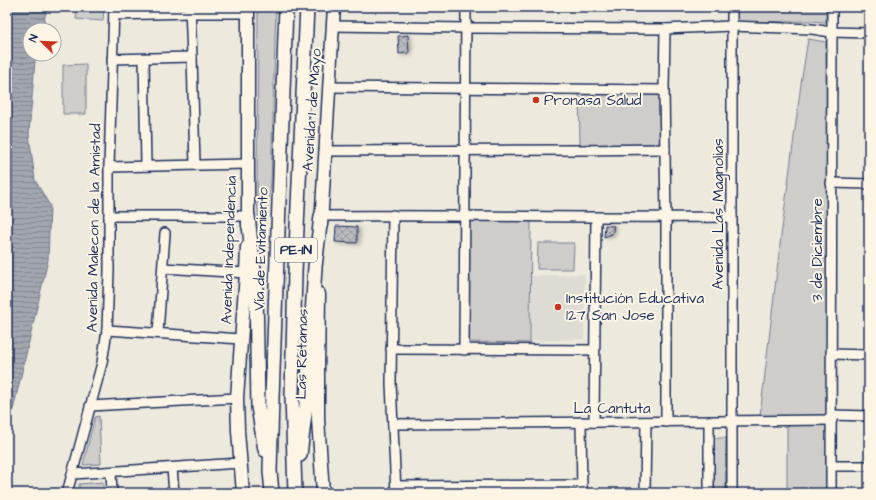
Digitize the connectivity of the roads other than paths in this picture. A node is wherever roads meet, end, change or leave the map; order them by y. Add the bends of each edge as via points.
1 (286, 7) edge
2 (306, 7) edge
3 (334, 7) edge
4 (466, 7) edge
5 (732, 7) edge
6 (832, 7) edge
7 (190, 10) edge
8 (248, 10) edge
9 (114, 11) edge
10 (333, 26) junction
11 (732, 26) junction
12 (466, 28) junction
13 (665, 29) junction
14 (831, 32) junction
15 (869, 33) edge
16 (192, 57) junction
17 (144, 58) junction
18 (112, 59) junction
19 (330, 87) junction
20 (466, 88) junction
21 (664, 90) junction
22 (665, 149) junction
23 (465, 150) junction
24 (325, 151) junction
25 (248, 164) junction
26 (195, 165) junction
27 (146, 166) junction
28 (109, 167) junction
29 (831, 183) junction
30 (869, 184) edge
31 (393, 215) junction
32 (465, 215) junction
33 (109, 216) junction
34 (248, 216) junction
35 (321, 216) junction
36 (732, 217) junction
37 (596, 218) junction
38 (666, 218) junction
39 (165, 234) dead end
40 (163, 268) junction
41 (246, 273) junction
42 (107, 330) junction
43 (158, 333) junction
44 (241, 339) junction
45 (392, 349) junction
46 (464, 350) junction
47 (594, 350) junction
48 (831, 354) junction
49 (869, 355) edge
50 (237, 398) junction
51 (90, 406) junction
52 (869, 416) edge
53 (831, 418) junction
54 (709, 421) junction
55 (732, 421) junction
56 (581, 422) junction
57 (594, 422) junction
58 (646, 422) junction
59 (666, 422) junction
60 (393, 424) junction
61 (240, 463) junction
62 (831, 466) junction
63 (869, 466) edge
64 (172, 468) junction
65 (270, 471) junction
66 (111, 472) junction
67 (73, 474) junction
68 (396, 489) edge
69 (582, 489) edge
70 (67, 493) edge
71 (112, 493) edge
72 (174, 493) edge
73 (243, 493) edge
74 (272, 493) edge
75 (295, 493) edge
76 (323, 493) edge
77 (645, 493) edge
78 (709, 493) edge
79 (732, 493) edge
80 (831, 493) edge

1 - 65 highway, Vía de Evitamiento / PE-1N
2 - 75 highway, PE-1N via 292,396
3 - 10 main road, Avenida 1 de Mayo
4 - 12 street
5 - 11 street, Avenida Las Magnolias
6 - 14 street, 3 de Diciembre
7 - 8 street
7 - 9 street
7 - 16 street
8 - 25 main road, Avenida Independencia
9 - 18 street, Avenida Malecon de la Amistad
10 - 12 street
10 - 19 main road, Avenida 1 de Mayo
11 - 13 street
11 - 14 street
11 - 36 street, Avenida Las Magnolias
12 - 13 street
12 - 20 street
13 - 21 street
14 - 15 street
14 - 29 street, 3 de Diciembre
16 - 17 street
16 - 26 street
17 - 18 street
17 - 27 street
18 - 28 street, Avenida Malecon de la Amistad
19 - 20 street
19 - 24 main road, Avenida 1 de Mayo
20 - 21 street
20 - 23 street
21 - 22 street
22 - 23 street
22 - 38 street
23 - 24 street
23 - 32 street
24 - 35 main road, Avenida 1 de Mayo
25 - 26 street
25 - 34 main road, Avenida Independencia
26 - 27 street
27 - 28 street
28 - 33 street, Avenida Malecon de la Amistad
29 - 30 street
29 - 48 street, 3 de Diciembre
31 - 32 street
31 - 35 street
31 - 45 street
32 - 37 street
32 - 46 street
33 - 34 street
33 - 42 street, Avenida Malecon de la Amistad
34 - 41 main road, Avenida Independencia
34 - 65 highway via 256,289 258,407
35 - 75 highway via 315,267 307,397
35 - 76 main road, Las Retamas via 318,419
36 - 38 street
36 - 55 street, Avenida Las Magnolias
37 - 38 street
37 - 47 street
38 - 59 street
39 - 40 street
40 - 41 street
40 - 43 street
41 - 44 main road, Avenida Independencia
42 - 43 street
42 - 51 street, Avenida Malecon de la Amistad via 102,363
43 - 44 street
44 - 50 main road, Avenida Independencia
45 - 46 street
45 - 60 street
46 - 47 street
47 - 57 street
48 - 49 street
48 - 53 street, 3 de Diciembre
50 - 51 street
50 - 61 main road, Avenida Independencia
51 - 67 street, Avenida Malecon de la Amistad
52 - 53 street, La Cantuta
53 - 55 street, La Cantuta
53 - 62 street, 3 de Diciembre
54 - 55 street, La Cantuta
54 - 59 street, La Cantuta
54 - 78 street
55 - 79 street, Avenida Las Magnolias
56 - 57 street, La Cantuta
56 - 60 street, La Cantuta
56 - 69 street
57 - 58 street, La Cantuta
58 - 59 street, La Cantuta
58 - 77 street
60 - 68 street
61 - 64 street
61 - 73 main road, Avenida Independencia
62 - 63 street
62 - 80 street, 3 de Diciembre
64 - 66 street
64 - 72 street
65 - 74 highway, Vía de Evitamiento / PE-1N
66 - 67 street
66 - 71 street
67 - 70 street, Avenida Malecon de la Amistad
68 - 69 street

